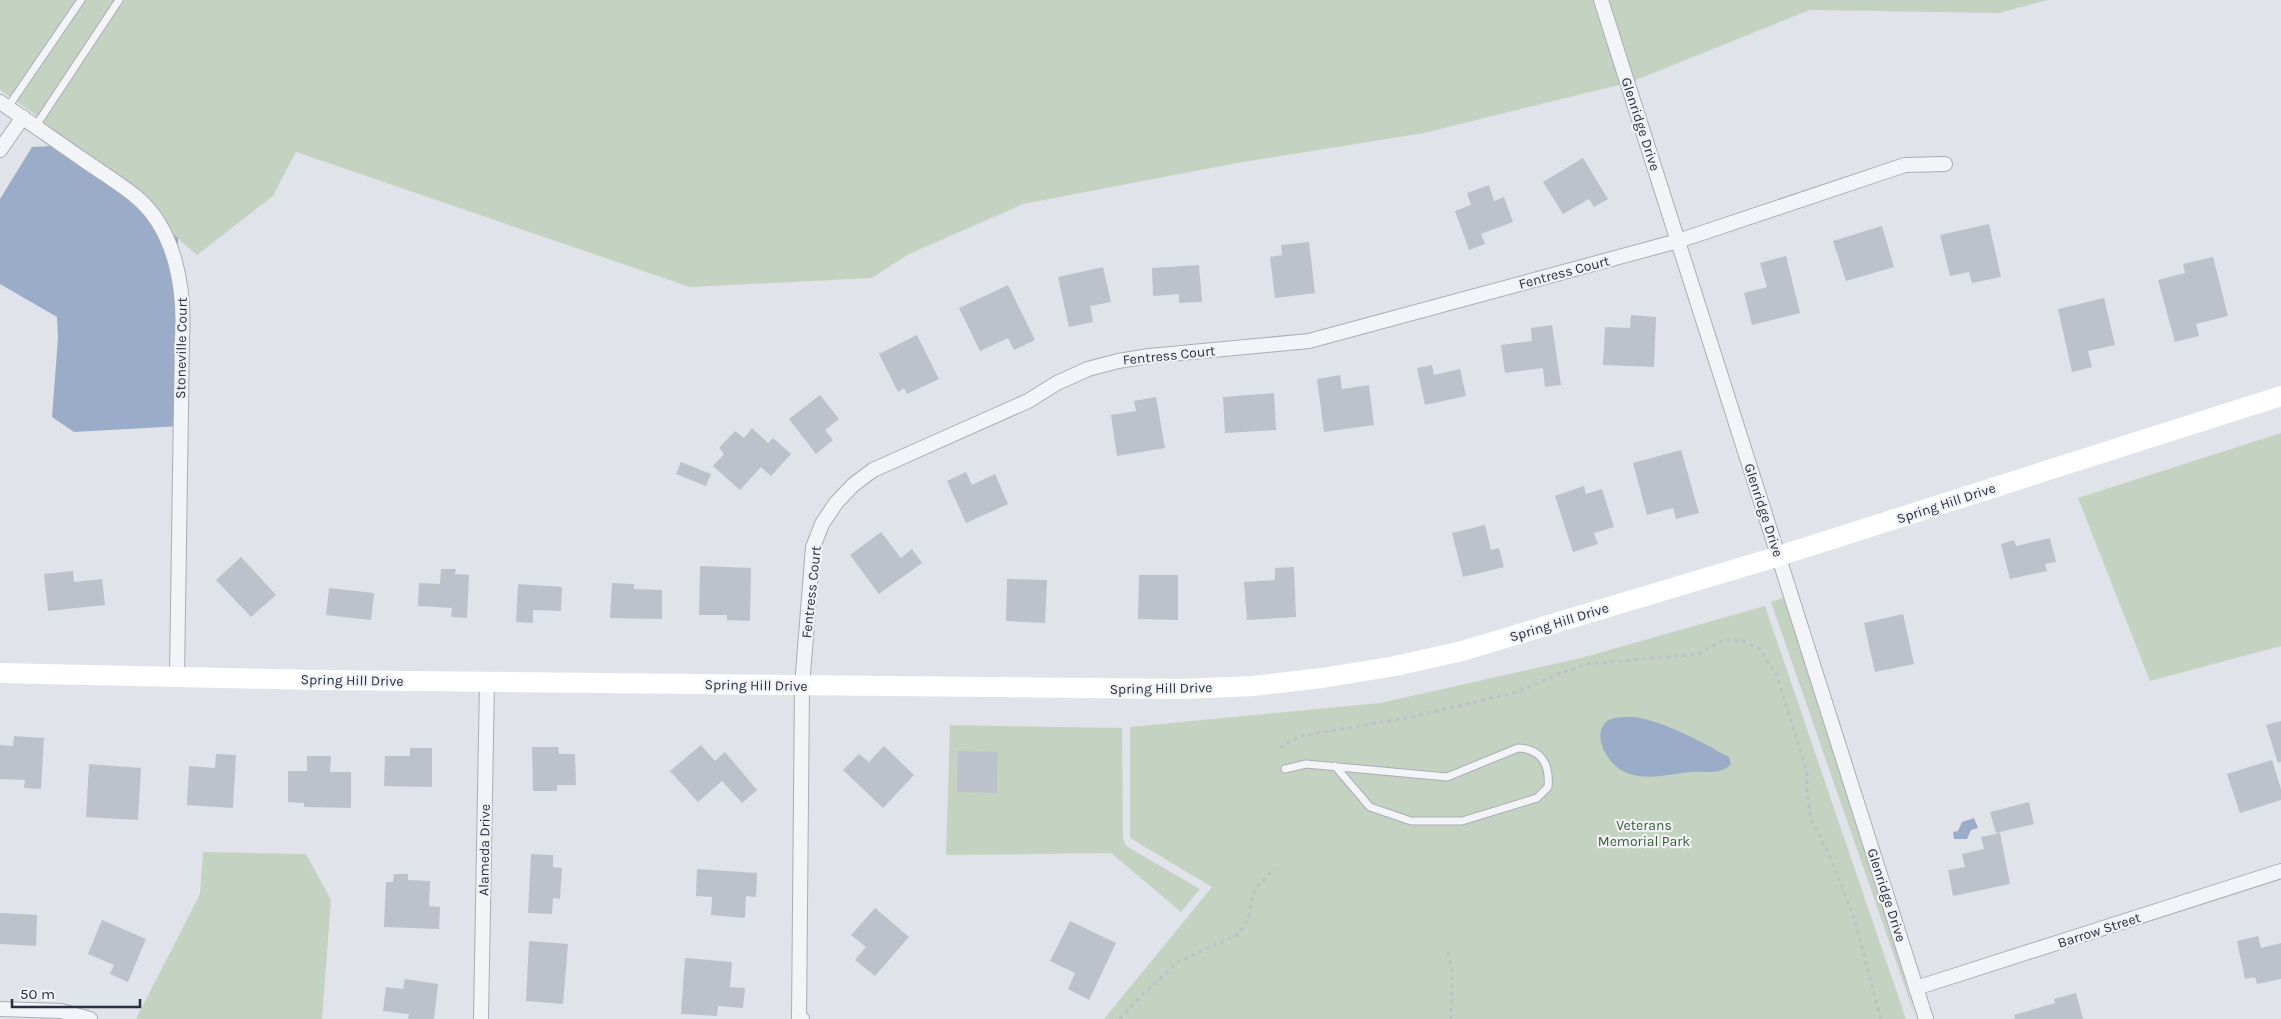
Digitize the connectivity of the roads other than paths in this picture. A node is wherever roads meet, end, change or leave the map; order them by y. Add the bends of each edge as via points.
1 (81, 0) edge
2 (119, 0) edge
3 (1601, 0) edge
4 (4, 104) edge
5 (22, 117) junction
6 (36, 126) junction
7 (0, 150) edge
8 (1945, 164) dead end
9 (1678, 241) junction
10 (2281, 396) edge
11 (1779, 556) junction
12 (0, 674) edge
13 (177, 677) junction
14 (487, 682) junction
15 (802, 686) junction
16 (1335, 766) junction
17 (1285, 769) dead end
18 (2281, 871) edge
19 (1916, 988) junction
20 (0, 1009) edge
21 (90, 1019) edge
22 (481, 1019) edge
23 (801, 1019) edge
24 (1926, 1019) edge

1 - 4 lane
2 - 6 lane
3 - 9 street, Glenridge Drive
4 - 5 street, Stoneville Court
5 - 6 street, Stoneville Court
5 - 7 street
6 - 13 street, Stoneville Court via 136,197 154,218 177,265 184,311
8 - 9 street, Fentress Court via 1905,165
9 - 11 street, Glenridge Drive
9 - 15 street, Fentress Court via 1309,341 1149,356 1103,365 1057,383 1028,401 873,470 836,503 822,524 813,547
10 - 11 main road, Spring Hill Drive
11 - 15 main road, Spring Hill Drive via 1462,651 1322,678 1254,686 1182,689
11 - 19 street, Glenridge Drive
12 - 13 main road, Spring Hill Drive
13 - 14 main road, Spring Hill Drive
14 - 15 main road, Spring Hill Drive
14 - 22 street, Alameda Drive
15 - 23 street, Fentress Court
16 - 16 lane via 1447,776 1518,748 1529,748 1539,754 1549,773 1548,787 1537,798 1462,821 1411,821 1370,807
16 - 17 lane via 1306,764
18 - 19 street, Barrow Street
19 - 24 street, Glenridge Drive
20 - 21 street via 61,1011

